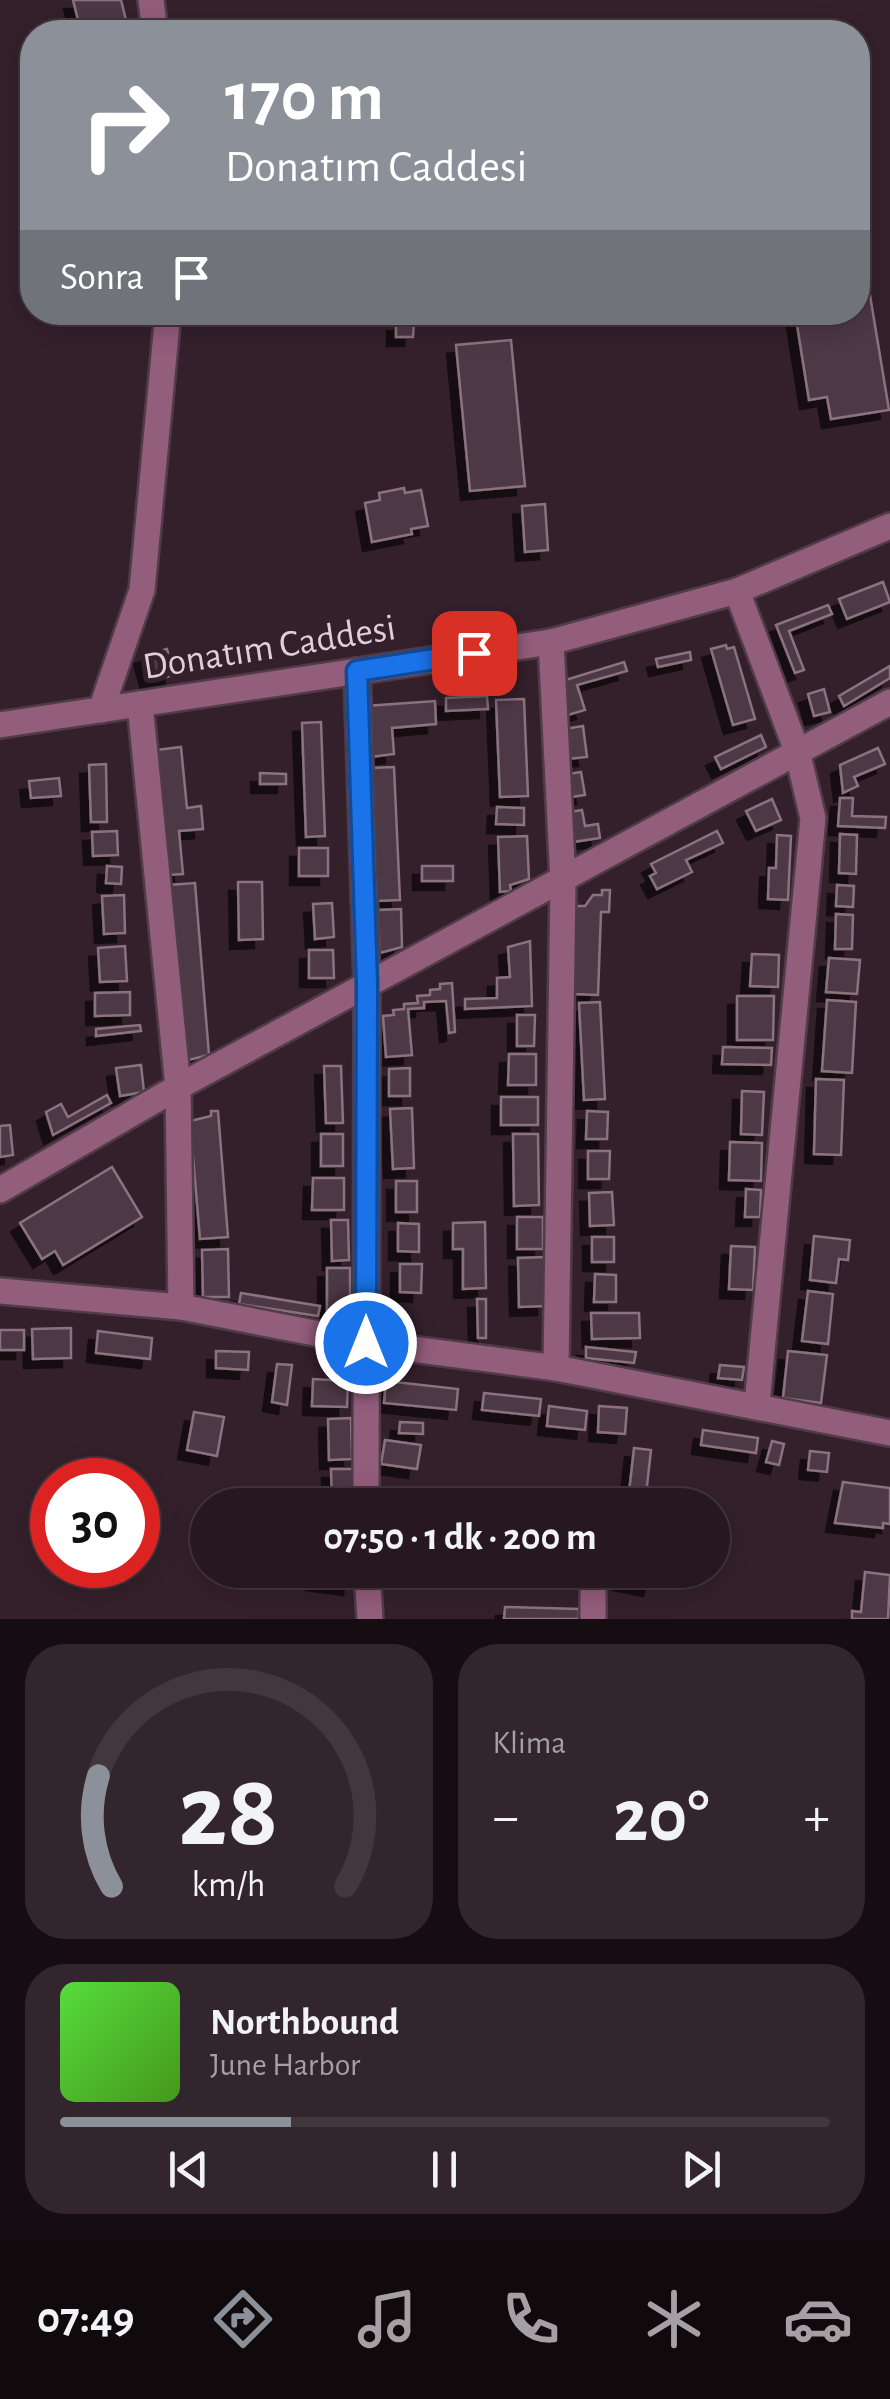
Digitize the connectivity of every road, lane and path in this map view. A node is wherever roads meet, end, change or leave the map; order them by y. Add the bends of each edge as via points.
1 (167, 325) edge
2 (890, 526) edge
3 (736, 591) junction
4 (551, 642) junction
5 (357, 671) junction
6 (890, 702) edge
7 (140, 704) junction
8 (101, 710) junction
9 (0, 725) edge
10 (798, 751) junction
11 (563, 882) junction
12 (367, 984) junction
13 (178, 1087) junction
14 (0, 1190) edge
15 (0, 1291) edge
16 (181, 1307) junction
17 (366, 1343) junction
18 (556, 1368) junction
19 (756, 1404) junction
20 (890, 1433) edge
21 (366, 1488) edge
22 (368, 1588) edge
23 (593, 1588) edge
24 (370, 1619) edge
25 (594, 1619) edge

1 - 8 street via 142,590
2 - 3 street, Donatım Caddesi
3 - 4 street, Donatım Caddesi
3 - 10 street
4 - 5 street, Donatım Caddesi
4 - 11 street
5 - 7 street, Donatım Caddesi
5 - 12 street
6 - 10 street
7 - 8 street, Donatım Caddesi
7 - 13 street
8 - 9 street, Donatım Caddesi
10 - 11 street
10 - 19 street via 813,818
11 - 12 street
11 - 18 street
12 - 13 street
12 - 17 street
13 - 14 street
13 - 16 street
15 - 16 street
16 - 17 street
17 - 18 street
17 - 21 street
18 - 19 street
19 - 20 street
22 - 24 street
23 - 25 street

